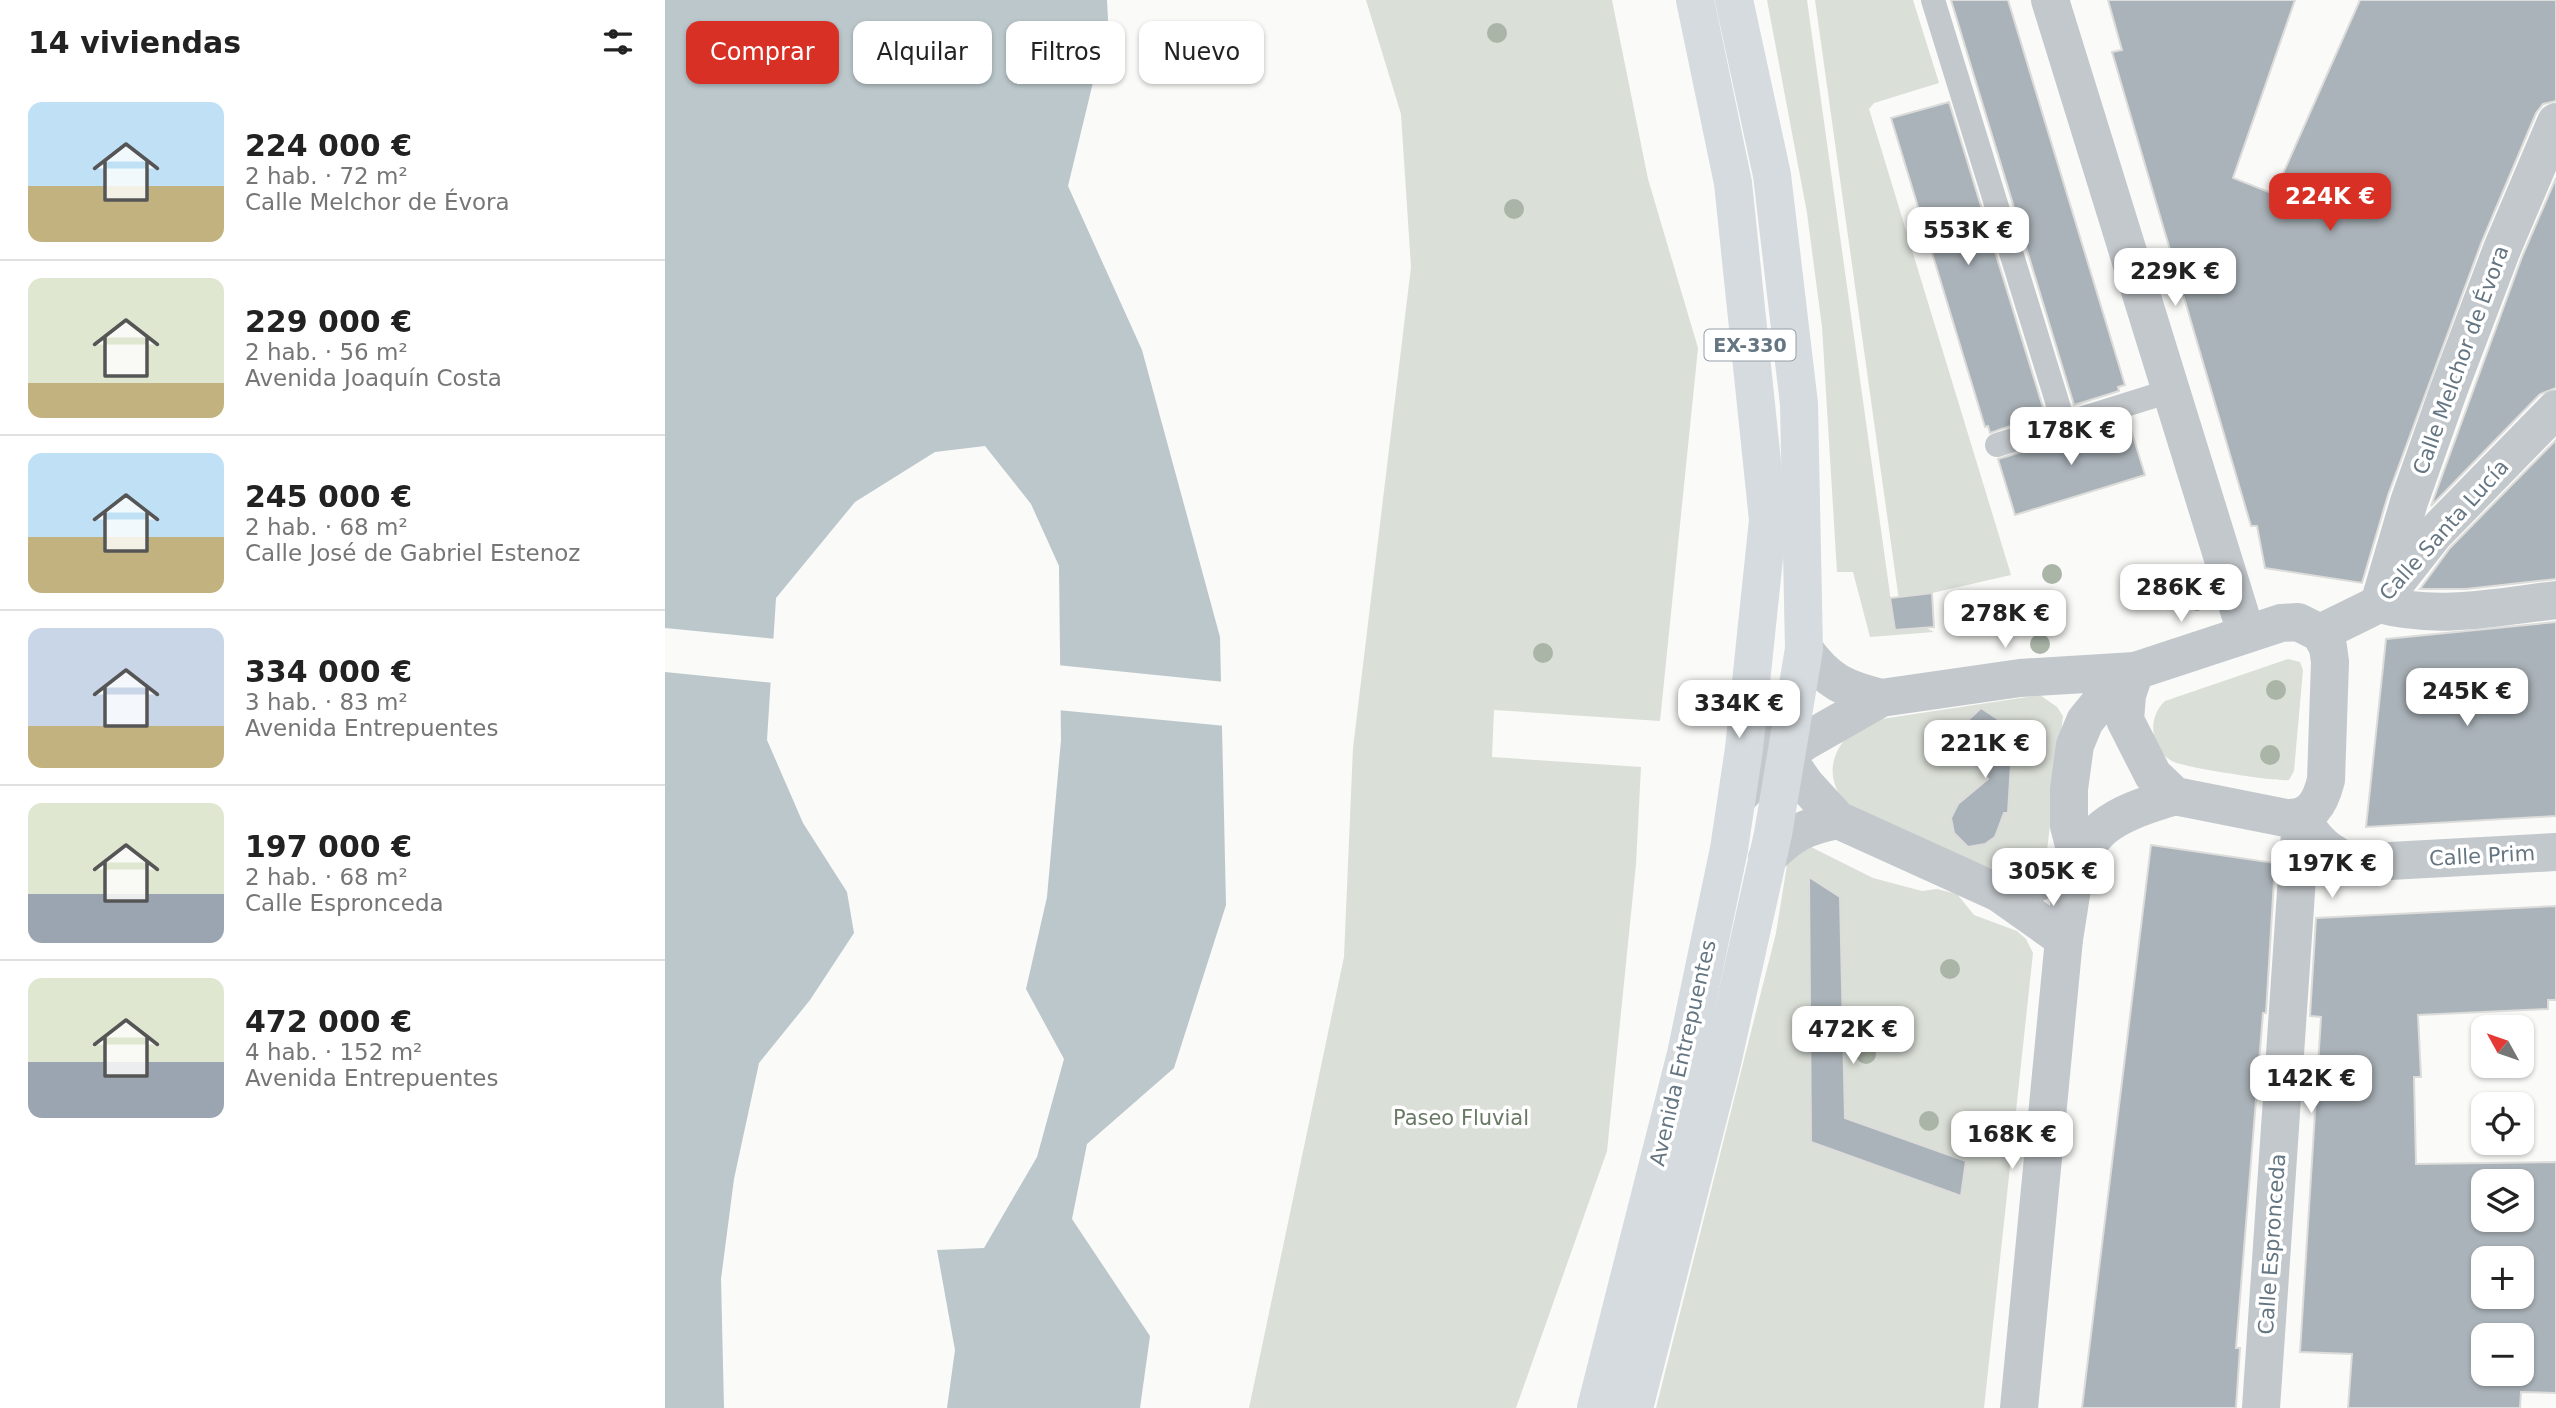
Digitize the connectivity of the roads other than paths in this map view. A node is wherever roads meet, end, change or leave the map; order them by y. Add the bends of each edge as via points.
1 (1695, 0) edge
2 (1734, 0) edge
3 (1933, 0) edge
4 (2050, 0) edge
5 (2556, 122) edge
6 (2170, 391) junction
7 (2556, 409) edge
8 (2064, 424) junction
9 (1997, 445) dead end
10 (2420, 525) junction
11 (2556, 600) edge
12 (2379, 604) junction
13 (2246, 633) junction
14 (2320, 633) junction
15 (1804, 649) junction
16 (2136, 671) junction
17 (1750, 693) junction
18 (1881, 698) junction
19 (1786, 756) junction
20 (2175, 796) junction
21 (1738, 797) junction
22 (2301, 818) junction
23 (1838, 820) junction
24 (2556, 852) edge
25 (2077, 857) junction
26 (1767, 858) junction
27 (2353, 863) junction
28 (2000, 893) junction
29 (2295, 912) junction
30 (2064, 939) junction
31 (1596, 1408) edge
32 (1634, 1408) edge
33 (2019, 1408) edge
34 (2260, 1408) edge

1 - 17 main road, EX-330 via 1733,183 1768,520
2 - 15 main road, EX-330 via 1772,175 1799,404
3 - 8 lane
4 - 6 street
5 - 10 street, Calle Melchor de Évora via 2497,262
6 - 8 lane
6 - 13 street
7 - 10 street, Calle Santa Lucía
8 - 9 lane
10 - 12 street, Calle Melchor de Évora
11 - 12 street via 2438,613
12 - 14 street, Calle Santa Lucía
13 - 14 street via 2298,622
13 - 16 street
14 - 22 street via 2330,662 2326,780 2318,804
15 - 18 street via 1823,675 1847,689
15 - 19 main road, EX-330
16 - 18 street via 2020,678
16 - 20 street via 2127,695 2125,720 2153,775
16 - 25 street via 2102,700 2085,721 2075,746 2069,826
17 - 19 street
17 - 21 main road, Avenida Entrepuentes
18 - 19 street
19 - 21 street
19 - 23 street
19 - 26 main road, Avenida Entrepuentes
20 - 22 street
20 - 25 street via 2138,808 2104,827
21 - 31 main road, Avenida Entrepuentes via 1686,1054
22 - 27 street via 2320,845
22 - 29 street, Calle Espronceda
23 - 26 street via 1805,827
23 - 28 street
24 - 27 street, Calle Prim
25 - 28 street via 2033,885
25 - 30 street
26 - 32 main road, Avenida Entrepuentes via 1722,1063
27 - 29 street, Calle Espronceda via 2331,864 2316,873
28 - 30 street
29 - 34 street, Calle Espronceda
30 - 33 street

